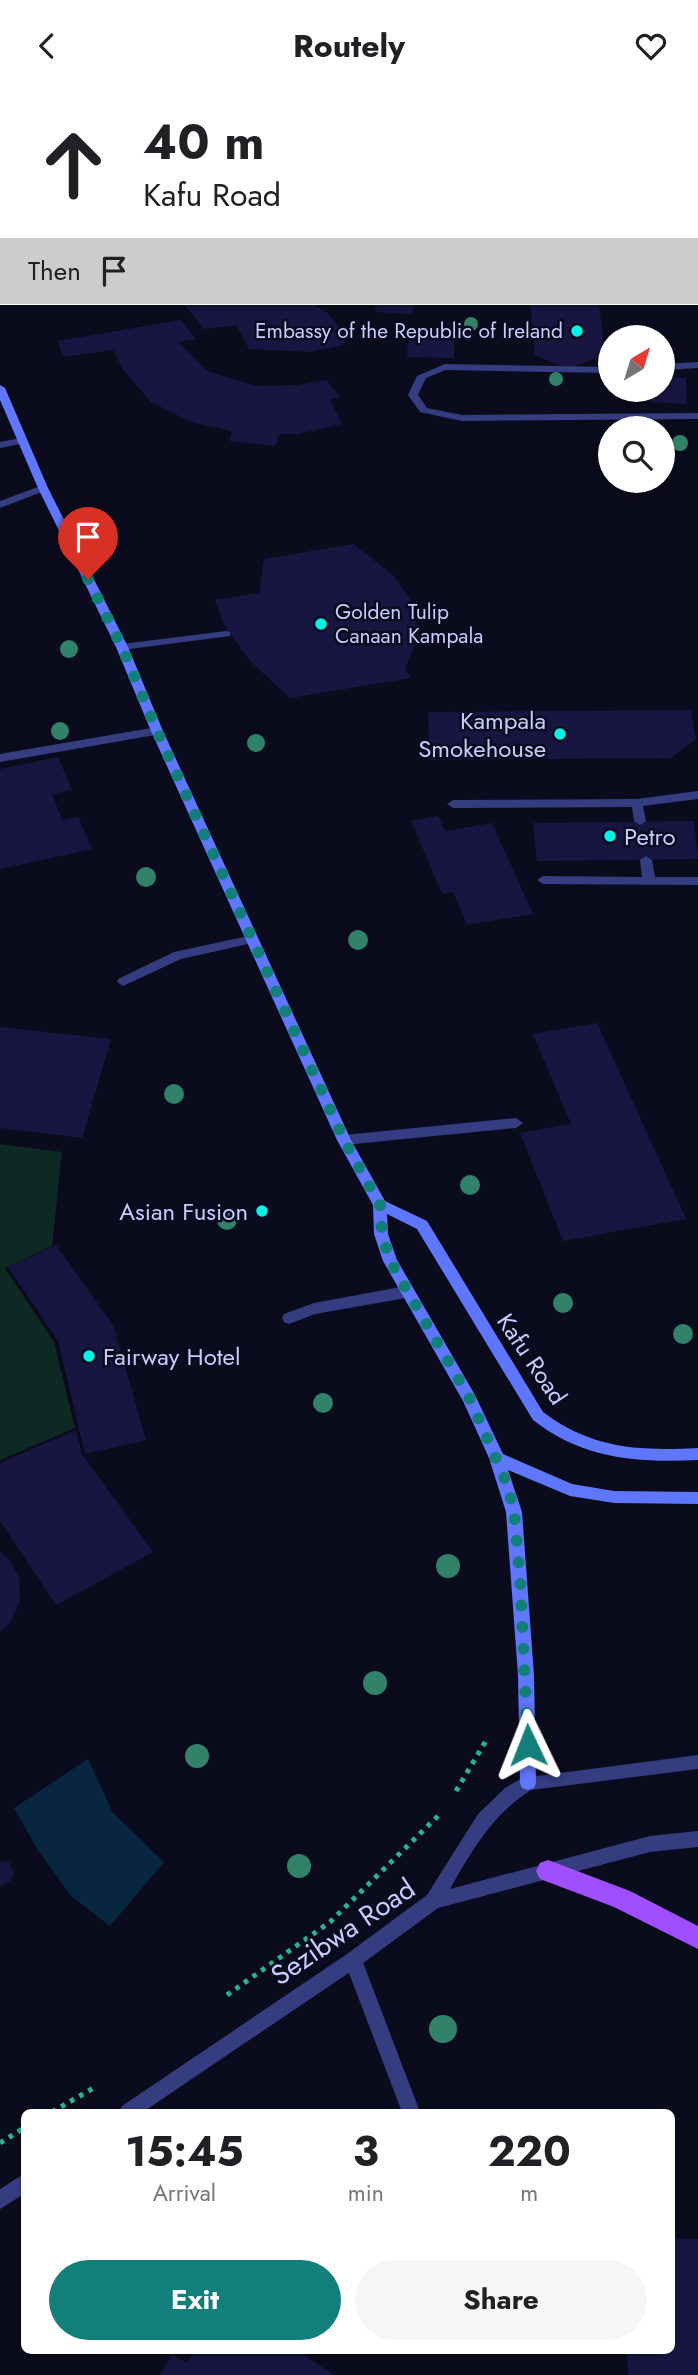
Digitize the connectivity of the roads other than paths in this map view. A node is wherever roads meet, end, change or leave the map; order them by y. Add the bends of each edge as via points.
1 (698, 365) edge
2 (676, 366) edge
3 (598, 370) edge
4 (0, 388) edge
5 (698, 417) edge
6 (22, 441) junction
7 (0, 445) edge
8 (43, 488) junction
9 (0, 505) edge
10 (226, 635) dead end
11 (122, 647) junction
12 (157, 731) junction
13 (0, 758) edge
14 (698, 795) edge
15 (637, 803) junction
16 (453, 804) dead end
17 (640, 821) dead end
18 (646, 860) dead end
19 (543, 880) dead end
20 (649, 881) junction
21 (698, 881) edge
22 (253, 939) junction
23 (123, 982) dead end
24 (516, 1123) dead end
25 (344, 1140) junction
26 (380, 1205) junction
27 (406, 1292) junction
28 (289, 1318) dead end
29 (698, 1454) edge
30 (497, 1458) junction
31 (698, 1498) edge
32 (698, 1762) edge
33 (528, 1783) junction
34 (698, 1839) edge
35 (548, 1871) junction
36 (433, 1901) junction
37 (698, 1938) edge
38 (353, 1960) junction
39 (132, 2109) edge
40 (410, 2109) edge
41 (21, 2185) edge
42 (0, 2200) edge

1 - 2 street
3 - 5 street via 445,367 422,376 413,395 424,410 462,418
4 - 6 main road
6 - 7 street
6 - 8 main road
8 - 9 street
8 - 11 main road
10 - 11 street
11 - 12 main road
12 - 13 street
12 - 22 main road
14 - 15 street
15 - 16 street
15 - 17 street
18 - 20 street
19 - 20 street
20 - 21 street
22 - 23 street via 178,955
22 - 25 main road
24 - 25 street
25 - 26 main road
26 - 27 main road via 390,1261
26 - 29 main road, Kafu Road via 422,1226 538,1416 561,1434 596,1446 640,1453
27 - 28 street
27 - 30 main road via 470,1399
30 - 31 main road via 570,1490 614,1497
30 - 33 main road via 514,1512 526,1675
32 - 33 street
33 - 36 street via 506,1795 485,1815
34 - 35 street, Sezibwa Road via 650,1844
35 - 36 street, Sezibwa Road
35 - 37 main road via 622,1899
36 - 38 street, Sezibwa Road
38 - 39 street, Sezibwa Road
38 - 40 street
41 - 42 street

